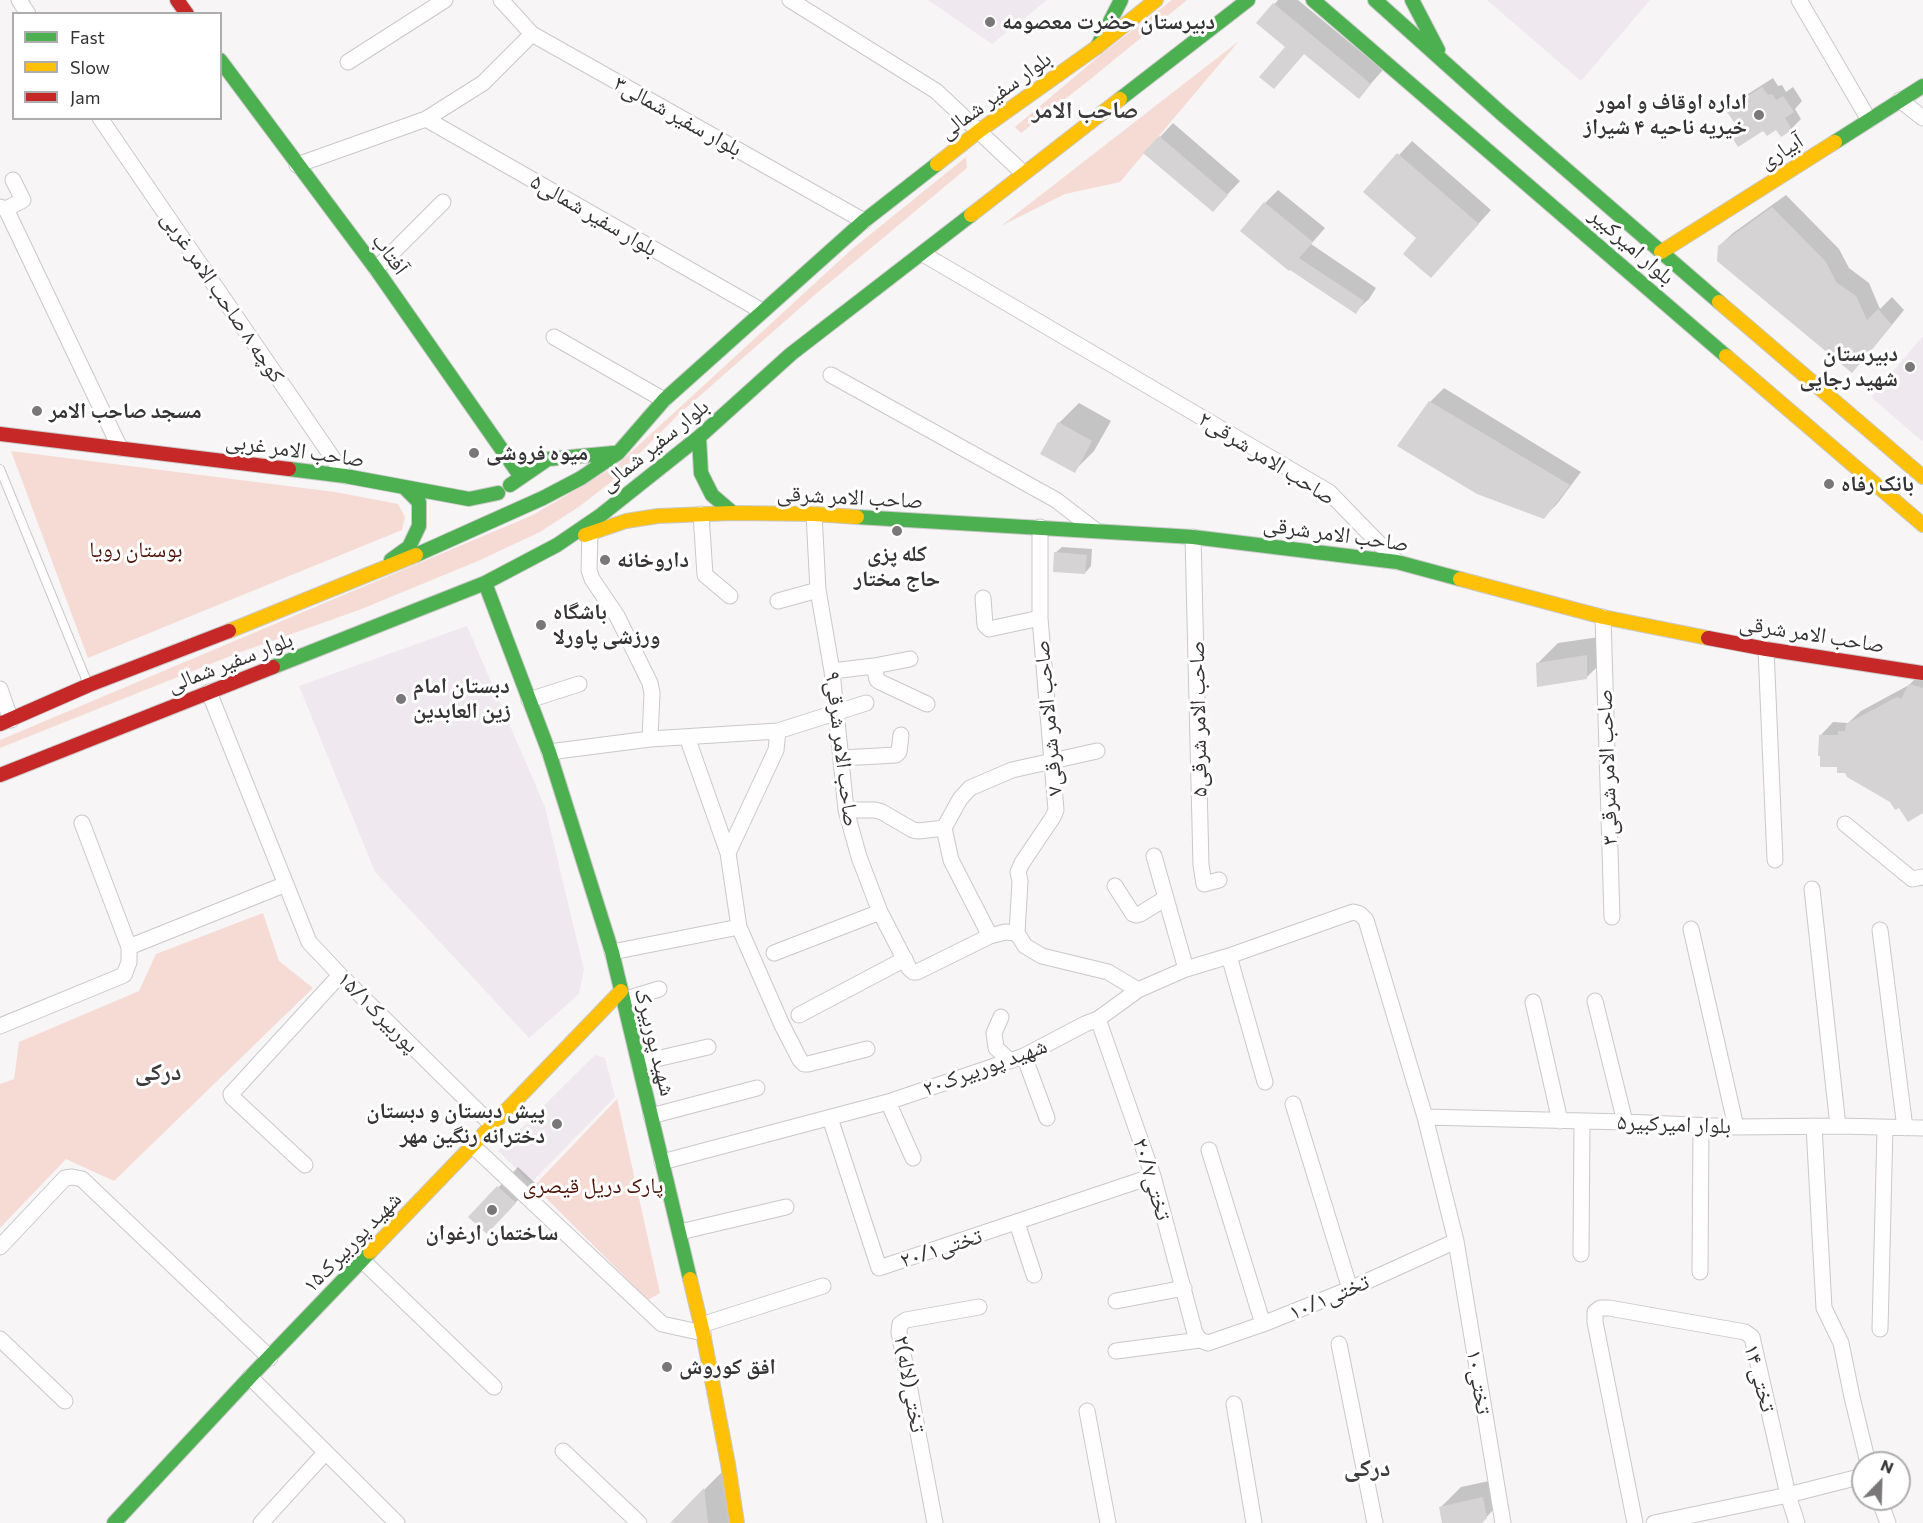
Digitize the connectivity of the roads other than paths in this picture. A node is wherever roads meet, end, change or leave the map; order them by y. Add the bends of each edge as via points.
1 (445, 0) edge
2 (501, 0) edge
3 (790, 0) edge
4 (1121, 0) edge
5 (1156, 0) edge
6 (1248, 0) edge
7 (1313, 0) edge
8 (1375, 0) edge
9 (1412, 0) edge
10 (1799, 0) edge
11 (532, 34) junction
12 (1097, 46) junction
13 (348, 62) dead end
14 (222, 63) edge
15 (1446, 66) junction
16 (1923, 86) edge
17 (1900, 100) junction
18 (1923, 118) edge
19 (426, 119) junction
20 (101, 120) edge
21 (1869, 120) junction
22 (979, 131) junction
23 (297, 165) junction
24 (1023, 173) junction
25 (13, 180) dead end
26 (444, 202) dead end
27 (3, 208) edge
28 (864, 221) junction
29 (1661, 252) junction
30 (922, 254) junction
31 (375, 269) junction
32 (762, 311) junction
33 (554, 337) dead end
34 (831, 375) dead end
35 (664, 400) junction
36 (1824, 416) junction
37 (0, 434) edge
38 (699, 437) junction
39 (120, 448) junction
40 (618, 453) junction
41 (0, 469) edge
42 (345, 476) junction
43 (521, 477) junction
44 (1923, 477) edge
45 (405, 488) junction
46 (498, 493) junction
47 (733, 513) junction
48 (701, 514) junction
49 (814, 514) junction
50 (1923, 525) edge
51 (1040, 528) junction
52 (1095, 530) junction
53 (590, 533) junction
54 (1193, 537) junction
55 (448, 542) junction
56 (557, 545) junction
57 (1397, 562) junction
58 (358, 580) junction
59 (485, 583) junction
60 (818, 590) junction
61 (730, 596) dead end
62 (983, 598) dead end
63 (778, 601) dead end
64 (1603, 617) junction
65 (1040, 618) junction
66 (1766, 649) junction
67 (910, 659) dead end
68 (874, 666) junction
69 (832, 671) junction
70 (1923, 673) edge
71 (579, 684) dead end
72 (89, 685) junction
73 (0, 689) edge
74 (209, 693) junction
75 (530, 700) junction
76 (866, 703) dead end
77 (927, 704) dead end
78 (836, 712) junction
79 (6, 722) edge
80 (778, 731) junction
81 (901, 735) dead end
82 (687, 737) junction
83 (650, 739) junction
84 (1097, 751) dead end
85 (549, 752) junction
86 (841, 758) junction
87 (1051, 763) junction
88 (0, 775) edge
89 (846, 810) junction
90 (82, 823) dead end
91 (1845, 824) dead end
92 (944, 828) junction
93 (728, 853) junction
94 (1154, 856) dead end
95 (1775, 860) dead end
96 (1923, 877) edge
97 (1220, 880) dead end
98 (286, 884) junction
99 (1115, 886) dead end
100 (1812, 890) dead end
101 (1166, 898) junction
102 (880, 912) junction
103 (1360, 914) joint
104 (1612, 917) dead end
105 (739, 927) junction
106 (1691, 929) dead end
107 (1880, 930) dead end
108 (1017, 933) junction
109 (990, 936) junction
110 (129, 947) junction
111 (612, 952) junction
112 (774, 952) dead end
113 (1229, 956) junction
114 (909, 965) junction
115 (1186, 969) junction
116 (340, 975) junction
117 (659, 989) dead end
118 (1138, 990) junction
119 (622, 995) junction
120 (1595, 1000) dead end
121 (1533, 1002) dead end
122 (798, 1015) dead end
123 (1001, 1017) dead end
124 (1098, 1019) junction
125 (0, 1026) edge
126 (708, 1047) dead end
127 (867, 1049) dead end
128 (1017, 1059) junction
129 (639, 1063) junction
130 (1265, 1082) dead end
131 (757, 1088) dead end
132 (888, 1102) junction
133 (1293, 1104) dead end
134 (651, 1116) junction
135 (1425, 1117) junction
136 (830, 1118) junction
137 (1047, 1118) dead end
138 (1560, 1121) junction
139 (1582, 1122) junction
140 (1625, 1122) junction
141 (492, 1125) junction
142 (1701, 1126) junction
143 (1814, 1126) junction
144 (1838, 1126) junction
145 (1736, 1127) junction
146 (1885, 1128) junction
147 (1905, 1128) junction
148 (1923, 1128) edge
149 (473, 1146) junction
150 (1209, 1150) dead end
151 (913, 1158) dead end
152 (662, 1162) junction
153 (304, 1165) dead end
154 (1153, 1176) junction
155 (786, 1207) dead end
156 (1017, 1223) junction
157 (680, 1232) junction
158 (1456, 1241) junction
159 (0, 1247) edge
160 (1581, 1254) dead end
161 (363, 1261) junction
162 (1700, 1272) dead end
163 (1034, 1275) dead end
164 (823, 1286) dead end
165 (1184, 1288) junction
166 (1350, 1289) junction
167 (1116, 1301) dead end
168 (979, 1307) dead end
169 (1263, 1324) junction
170 (702, 1329) junction
171 (1880, 1329) dead end
172 (0, 1339) edge
173 (1200, 1340) junction
174 (1339, 1344) dead end
175 (1116, 1351) dead end
176 (270, 1358) junction
177 (250, 1377) junction
178 (494, 1387) dead end
179 (65, 1401) dead end
180 (1234, 1404) dead end
181 (1088, 1411) dead end
182 (563, 1450) dead end
183 (1865, 1451) edge
184 (326, 1454) junction
185 (1851, 1479) edge
186 (1788, 1495) junction
187 (114, 1523) edge
188 (261, 1523) edge
189 (397, 1523) edge
190 (639, 1523) edge
191 (737, 1523) edge
192 (935, 1523) edge
193 (1108, 1523) edge
194 (1254, 1523) edge
195 (1375, 1523) edge
196 (1503, 1523) edge
197 (1635, 1523) edge
198 (1654, 1523) edge
199 (1797, 1523) edge

1 - 13 street
2 - 11 street, بلوار سفیر شمالی۳
3 - 22 street via 936,92
4 - 12 main road
5 - 12 main road, بلوار سفیر شمالی
6 - 24 main road, بلوار سفیر شمالی
7 - 36 main road, بلوار امیرکبیر
8 - 15 main road, بلوار امیرکبیر
9 - 15 main road
10 - 21 street
11 - 19 street via 483,83
11 - 28 street, بلوار سفیر شمالی۳
12 - 22 main road, بلوار سفیر شمالی
14 - 23 main road, آفتاب
15 - 29 main road, بلوار امیرکبیر
16 - 17 main road, آبیاری
17 - 18 street
17 - 21 main road, آبیاری
19 - 23 street
19 - 32 street, بلوار سفیر شمالی۵
20 - 42 street, کوچه ۸ صاحب الامر غربی
21 - 29 main road, آبیاری
22 - 24 street
22 - 28 main road, بلوار سفیر شمالی
23 - 31 main road, آفتاب
24 - 30 main road, بلوار سفیر شمالی
25 - 27 street via 23,200
26 - 31 street
27 - 39 street
28 - 32 main road, بلوار سفیر شمالی
29 - 36 main road, بلوار امیرکبیر
30 - 38 main road, بلوار سفیر شمالی via 791,354
30 - 57 street, ۲صاحب الامر شرقی via 1329,492
31 - 43 main road, آفتاب
32 - 35 main road, بلوار سفیر شمالی
33 - 35 street
34 - 52 street via 1056,500
35 - 40 main road, بلوار سفیر شمالی
36 - 44 main road, بلوار امیرکبیر
36 - 50 main road, بلوار امیرکبیر
37 - 39 main road, صاحب الامر غربی
38 - 47 main road via 701,473 712,495
38 - 56 main road, بلوار سفیر شمالی
39 - 42 main road, صاحب الامر غربی
40 - 43 main road via 548,459
40 - 55 main road, بلوار سفیر شمالی via 543,498
41 - 72 lane
42 - 45 main road, صاحب الامر غربی
43 - 46 main road
45 - 46 main road, صاحب الامر غربی via 469,499
45 - 58 main road via 419,502 416,535 409,547
46 - 55 main road
47 - 48 main road, صاحب الامر شرقی
47 - 49 main road, صاحب الامر شرقی
48 - 53 main road, صاحب الامر شرقی via 626,521
48 - 61 street via 705,575
49 - 51 main road, صاحب الامر شرقی
49 - 60 street, صاحب الامر شرقی۹
51 - 52 main road, صاحب الامر شرقی
51 - 65 street, صاحب الامر شرقی۷
52 - 54 main road, صاحب الامر شرقی
53 - 56 main road, صاحب الامر شرقی
53 - 83 street via 592,579 617,616 650,683
54 - 57 main road, صاحب الامر شرقی
54 - 97 street, صاحب الامر شرقی۵ via 1201,865 1204,884
55 - 58 main road, بلوار سفیر شمالی
56 - 59 main road, بلوار سفیر شمالی
57 - 64 main road, صاحب الامر شرقی
58 - 72 main road, بلوار سفیر شمالی
59 - 74 main road, بلوار سفیر شمالی
59 - 75 main road, شهید پوربیرک
60 - 63 street
60 - 69 street, صاحب الامر شرقی۹
62 - 65 street via 985,625 989,629
64 - 66 main road, صاحب الامر شرقی
64 - 104 street, صاحب الامر شرقی۳
65 - 87 street, صاحب الامر شرقی۷
66 - 70 main road, صاحب الامر شرقی
66 - 95 street
67 - 68 street
68 - 69 street
68 - 77 street via 877,680
69 - 78 street, صاحب الامر شرقی۹
71 - 75 street
72 - 79 main road, بلوار سفیر شمالی
73 - 79 street
74 - 88 main road, بلوار سفیر شمالی
74 - 98 street, پوربیرک۱۵/۱
75 - 85 main road, شهید پوربیرک
76 - 78 street
78 - 80 street
78 - 86 street, صاحب الامر شرقی۹
80 - 82 street
80 - 93 street via 776,750
81 - 86 street via 896,755
82 - 83 street
82 - 93 street
83 - 85 street
84 - 87 street
85 - 111 main road, شهید پوربیرک
86 - 89 street, صاحب الامر شرقی۹
87 - 92 street via 1012,770 970,788
87 - 108 street, صاحب الامر شرقی۷ via 1056,810 1018,872
89 - 92 street via 882,812 913,830
89 - 102 street, صاحب الامر شرقی۹
90 - 110 street
91 - 96 street via 1912,879
92 - 109 street via 951,860
93 - 105 street
94 - 101 street
98 - 110 street
98 - 116 street, پوربیرک۱۵/۱ via 309,942
99 - 101 street via 1136,915
100 - 144 street
101 - 115 street
102 - 112 street
102 - 114 street, صاحب الامر شرقی۹
103 - 113 street, شهید پوربیرک۲۰ via 1353,912
103 - 135 street, تختی۱۰ via 1366,920
105 - 111 street
105 - 127 street via 804,1064
106 - 145 street
107 - 147 street
108 - 109 street
108 - 118 street via 1025,946 1042,956 1108,972
109 - 114 street via 917,972
110 - 125 street via 124,975
111 - 119 main road, شهید پوربیرک
113 - 115 street, شهید پوربیرک۲۰
113 - 130 street
114 - 122 street
115 - 118 street, شهید پوربیرک۲۰
116 - 141 street, پوربیرک۱۵/۱
116 - 153 street via 231,1094
117 - 119 street
118 - 124 street, شهید پوربیرک۲۰
119 - 129 main road, شهید پوربیرک
119 - 141 main road, شهید پوربیرک۱۵
120 - 140 street
121 - 138 street
123 - 128 street via 994,1033 996,1048
124 - 128 street, شهید پوربیرک۲۰
124 - 154 street, تختی۲۰/۷
126 - 129 street
128 - 132 street, شهید پوربیرک۲۰
128 - 137 street
129 - 134 main road, شهید پوربیرک
131 - 134 street
132 - 136 street, شهید پوربیرک۲۰
132 - 151 street
133 - 166 street
134 - 152 main road, شهید پوربیرک
135 - 138 street, بلوار امیرکبیر۵
135 - 158 street, تختی۱۰
136 - 152 street, شهید پوربیرک۲۰
136 - 156 street, تختی۲۰/۱ via 879,1268
138 - 139 street, بلوار امیرکبیر۵
139 - 140 street, بلوار امیرکبیر۵
139 - 160 street
140 - 142 street, بلوار امیرکبیر۵
141 - 149 main road, شهید پوربیرک۱۵
142 - 145 street, بلوار امیرکبیر۵
142 - 162 street
143 - 144 street, بلوار امیرکبیر۵
143 - 145 street, بلوار امیرکبیر۵
143 - 183 street via 1822,1300 1842,1343
144 - 146 street, بلوار امیرکبیر۵
146 - 147 street, بلوار امیرکبیر۵
146 - 171 street
147 - 148 street, بلوار امیرکبیر۵
149 - 161 main road, شهید پوربیرک۱۵
149 - 170 street via 662,1324
150 - 169 street
152 - 157 main road, شهید پوربیرک
154 - 156 street, تختی۲۰/۱
154 - 165 street, تختی۲۰/۷
155 - 157 street
156 - 163 street
157 - 170 main road, شهید پوربیرک
158 - 166 street, تختی۱۰/۱
158 - 196 street, تختی۱۰
159 - 176 street via 65,1178 82,1179
161 - 176 main road, شهید پوربیرک۱۵
161 - 178 street
164 - 170 street
165 - 167 street
165 - 173 street, تختی۲۰/۷ via 1195,1334
166 - 169 street, تختی۱۰/۱
168 - 192 street, ۲تختی(لاله) via 900,1324
169 - 173 street, تختی۱۰/۱ via 1208,1343
170 - 191 main road, شهید پوربیرک
172 - 179 street
173 - 175 street, تختی۱۰/۱
174 - 195 street
176 - 177 main road, شهید پوربیرک۱۵
177 - 184 street
177 - 187 main road, شهید پوربیرک۱۵
180 - 194 street
181 - 193 street
182 - 190 street
184 - 188 street
184 - 189 street
185 - 186 street
186 - 197 street, تختی ۱۴ via 1752,1337 1745,1332 1598,1309 1594,1322
186 - 198 street
186 - 199 street

